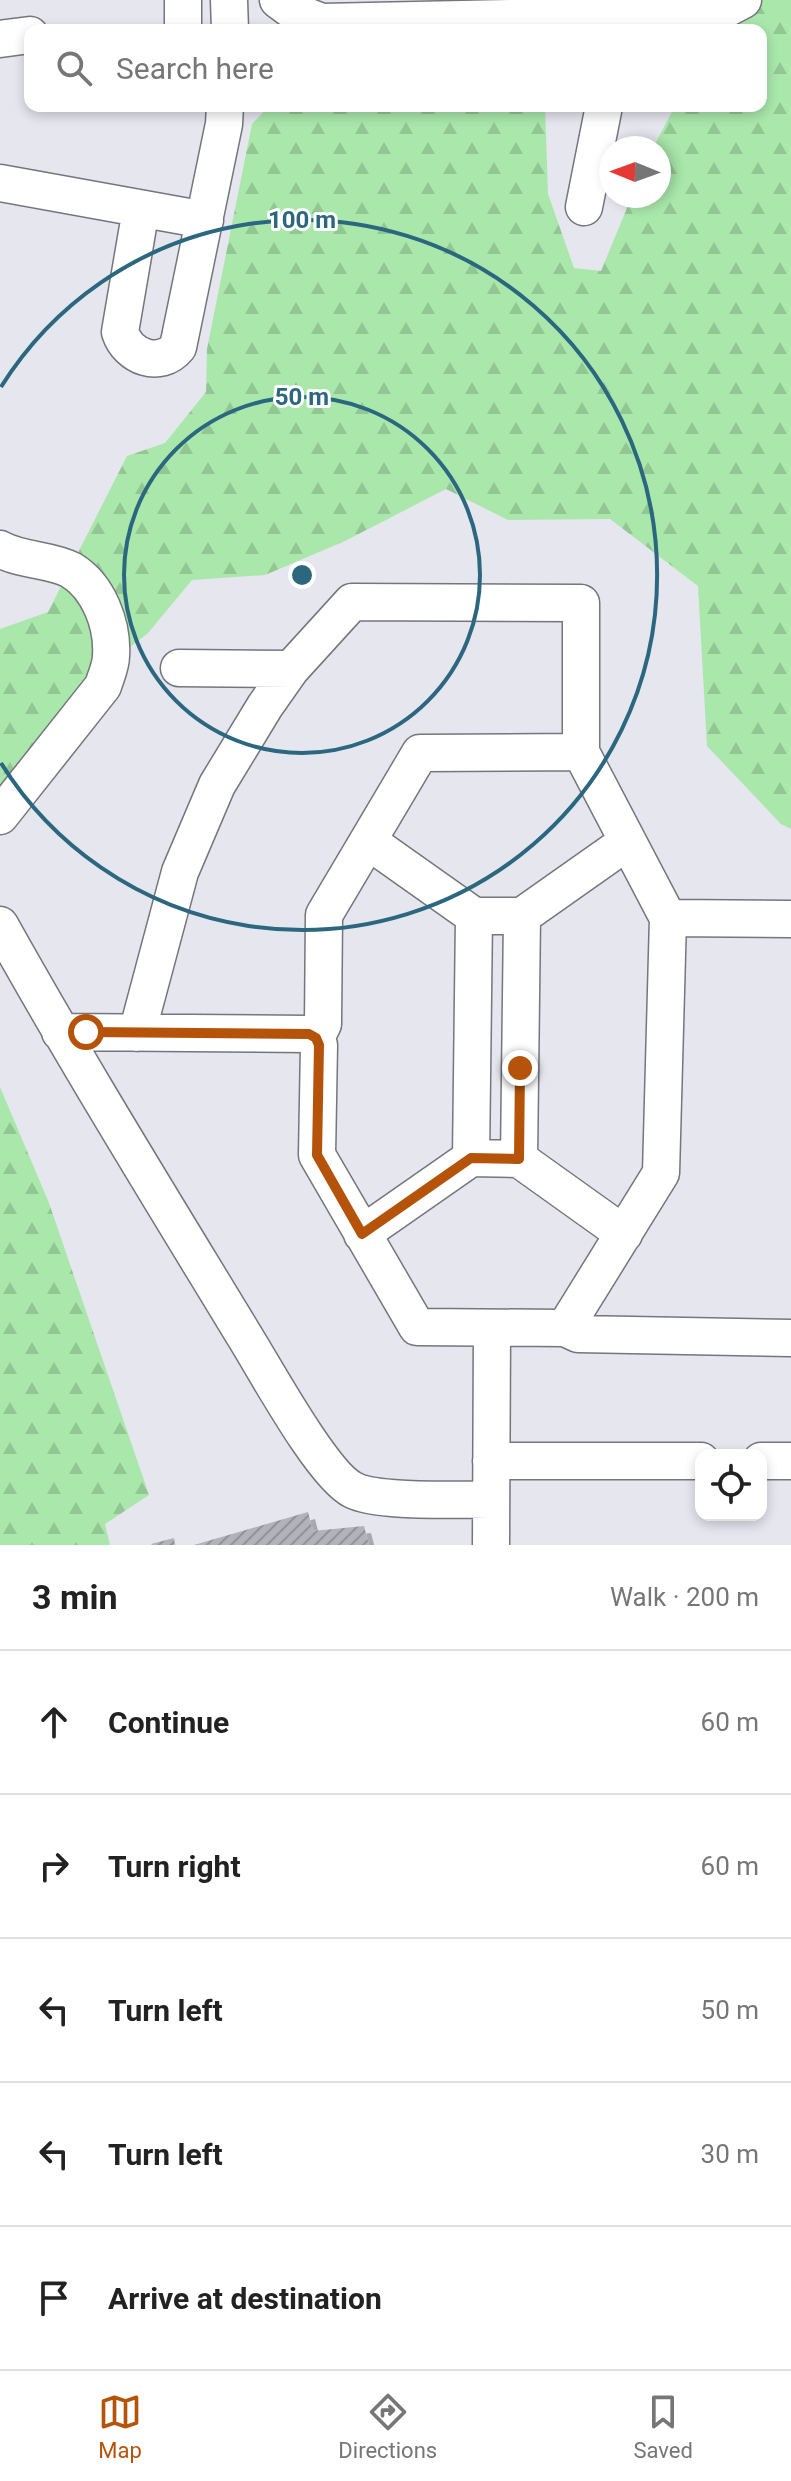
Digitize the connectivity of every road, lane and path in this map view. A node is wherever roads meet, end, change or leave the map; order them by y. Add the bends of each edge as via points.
1 (183, 0) edge
2 (229, 0) edge
3 (278, 0) edge
4 (743, 0) edge
5 (613, 16) edge
6 (183, 24) edge
7 (230, 24) edge
8 (24, 36) edge
9 (0, 39) edge
10 (225, 112) edge
11 (603, 112) edge
12 (0, 183) edge
13 (584, 207) dead end
14 (141, 209) junction
15 (205, 220) junction
16 (0, 549) edge
17 (179, 668) dead end
18 (291, 669) junction
19 (581, 752) junction
20 (0, 816) edge
21 (368, 841) junction
22 (627, 842) junction
23 (474, 916) junction
24 (522, 916) junction
25 (668, 918) junction
26 (791, 919) edge
27 (0, 925) edge
28 (60, 1032) junction
29 (137, 1033) junction
30 (316, 1038) junction
31 (471, 1158) junction
32 (519, 1159) junction
33 (362, 1234) junction
34 (624, 1234) junction
35 (565, 1328) junction
36 (492, 1329) junction
37 (791, 1338) edge
38 (491, 1461) junction
39 (695, 1461) edge
40 (767, 1461) edge
41 (791, 1461) edge
42 (491, 1500) junction
43 (491, 1545) edge

1 - 6 street
2 - 7 street
3 - 5 street via 322,22
4 - 5 street via 724,10 697,14
8 - 9 street
10 - 15 street
11 - 13 street
12 - 14 street
14 - 15 street
14 - 15 street via 120,332 134,351 157,360 178,347
16 - 20 street via 70,570 90,586 111,635 103,686
17 - 18 street
18 - 19 street via 352,602 581,603
18 - 29 street via 217,785 186,857
19 - 21 street via 420,753
19 - 22 street
21 - 23 street
21 - 30 street via 324,915 323,1024
22 - 24 street
22 - 25 street
23 - 24 street
23 - 31 street
24 - 32 street
25 - 26 street
25 - 34 street via 661,1173
27 - 28 street
28 - 29 street
28 - 42 street via 329,1469 352,1490 378,1497
29 - 30 street
30 - 33 street via 317,1155
31 - 32 street
31 - 33 street
32 - 34 street
33 - 36 street via 417,1327
34 - 35 street
35 - 36 street
35 - 37 street via 578,1334
36 - 38 street
38 - 39 street
38 - 42 street
40 - 41 street
42 - 43 street

